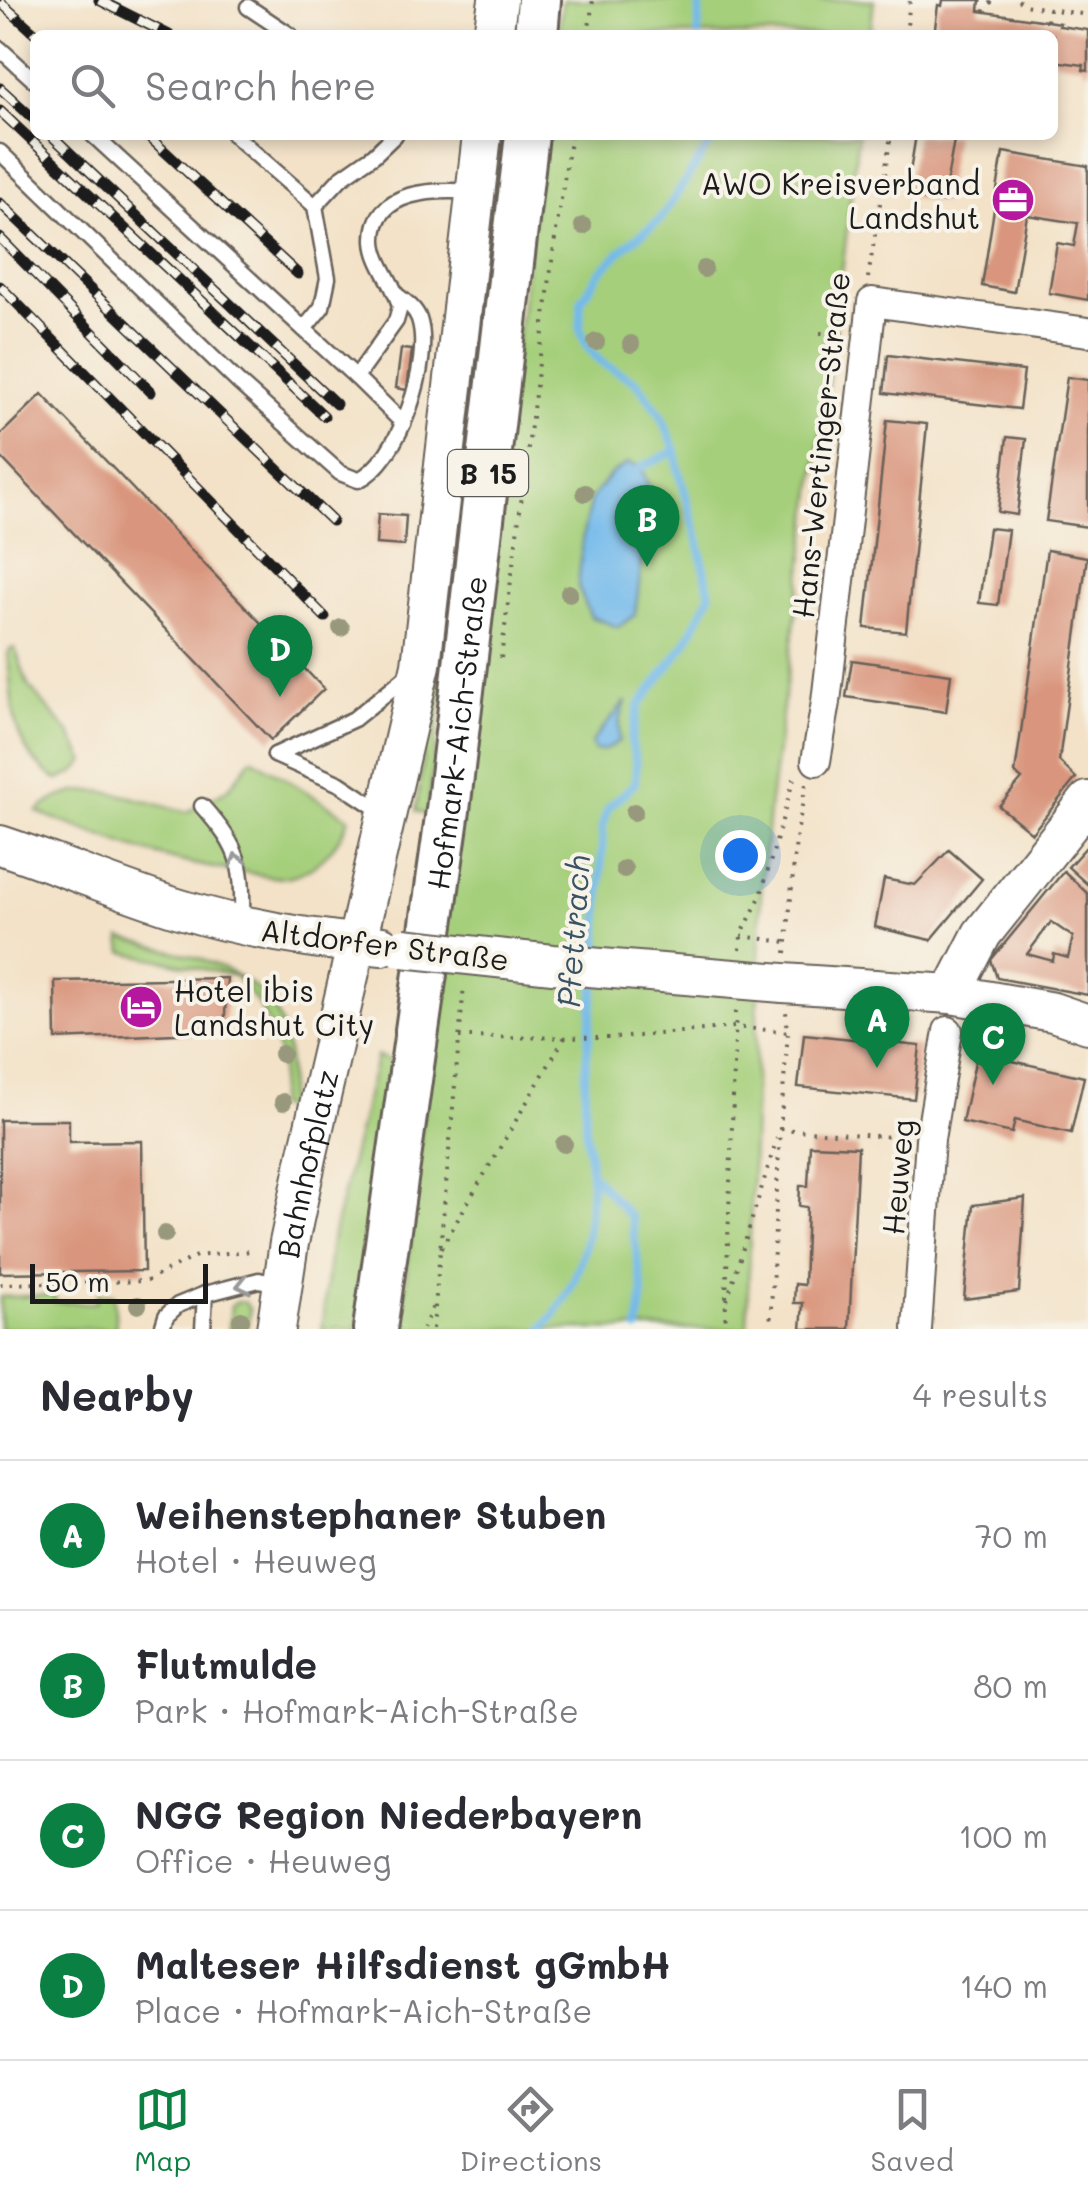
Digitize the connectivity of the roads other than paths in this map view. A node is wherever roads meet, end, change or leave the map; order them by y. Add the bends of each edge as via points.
1 (498, 0) edge
2 (539, 0) edge
3 (248, 7) dead end
4 (282, 30) edge
5 (495, 30) edge
6 (536, 30) edge
7 (0, 49) edge
8 (30, 76) edge
9 (99, 140) edge
10 (240, 140) edge
11 (389, 140) edge
12 (481, 140) edge
13 (526, 140) edge
14 (0, 152) edge
15 (475, 192) junction
16 (315, 206) junction
17 (398, 296) junction
18 (304, 328) junction
19 (1088, 332) edge
20 (356, 377) junction
21 (403, 424) junction
22 (420, 665) junction
23 (807, 761) road end
24 (1088, 801) edge
25 (202, 806) dead end
26 (384, 813) junction
27 (0, 845) edge
28 (242, 925) junction
29 (357, 944) junction
30 (951, 994) junction
31 (1088, 1024) edge
32 (948, 1031) dead end
33 (282, 1284) junction
34 (205, 1294) junction
35 (162, 1329) edge
36 (204, 1329) edge
37 (276, 1329) edge
38 (376, 1329) edge
39 (917, 1329) edge

1 - 5 street
2 - 6 main road
3 - 4 lane
7 - 8 lane
9 - 18 lane
10 - 16 lane
11 - 16 lane
12 - 15 street, Hofmark-Aich-Straße
13 - 38 main road, Hofmark-Aich-Straße / B 15 via 448,810
14 - 21 lane via 340,473 358,480 369,475
15 - 17 lane via 446,189 391,202 374,241
15 - 22 street, Hofmark-Aich-Straße
16 - 18 lane via 328,278 322,307
17 - 20 lane via 396,321
17 - 21 lane via 420,319 418,380
18 - 20 lane
19 - 23 street, Hans-Wertinger-Straße via 872,302 826,702
20 - 21 lane
22 - 26 street, Hofmark-Aich-Straße
22 - 26 lane via 354,718 275,755
24 - 30 street via 982,934
28 -> 25 lane via 243,877 230,837
26 - 29 street, Hofmark-Aich-Straße
27 - 28 street, Altdorfer Straße
28 - 29 street, Altdorfer Straße
29 - 30 street, Altdorfer Straße, bridge
29 - 33 street, Bahnhofplatz
30 - 31 street, Altdorfer Straße
32 - 39 street, Heuweg via 930,1140
33 -> 34 lane via 259,1280
33 - 37 street, Bahnhofplatz
34 - 35 lane via 178,1305
34 - 36 lane

